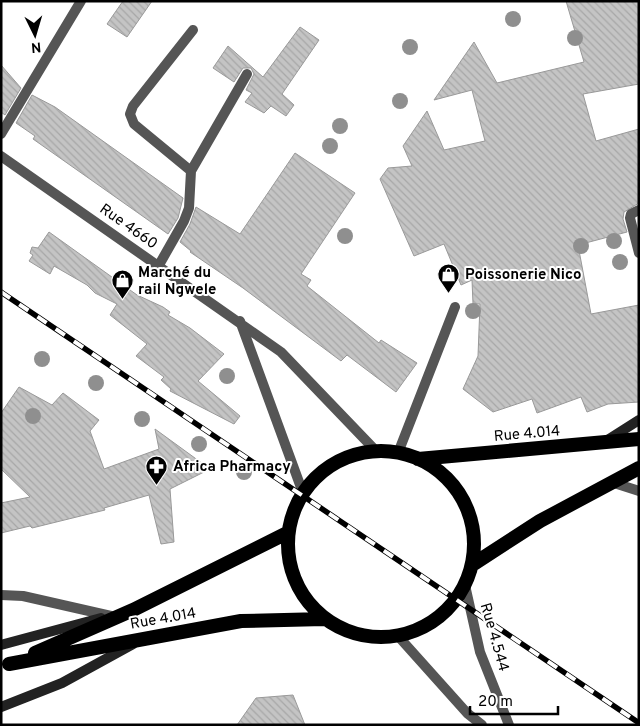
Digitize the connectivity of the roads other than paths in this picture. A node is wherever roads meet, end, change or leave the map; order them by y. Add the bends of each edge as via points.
1 (81, 1) edge
2 (193, 30) dead end
3 (247, 74) dead end
4 (1, 134) edge
5 (1, 156) edge
6 (191, 171) junction
7 (639, 210) edge
8 (639, 253) edge
9 (159, 265) junction
10 (455, 307) dead end
11 (240, 321) junction
12 (639, 420) edge
13 (639, 439) edge
14 (603, 442) junction
15 (376, 451) junction
16 (398, 453) junction
17 (418, 459) junction
18 (639, 468) edge
19 (639, 476) edge
20 (611, 482) junction
21 (639, 491) edge
22 (303, 493) junction
23 (287, 533) junction
24 (472, 565) junction
25 (465, 585) junction
26 (1, 594) edge
27 (134, 610) junction
28 (111, 616) junction
29 (324, 619) junction
30 (398, 636) junction
31 (144, 637) junction
32 (1, 645) edge
33 (5, 665) edge
34 (1, 707) edge
35 (482, 725) edge
36 (509, 725) edge

1 - 4 street
2 - 6 street via 130,114 134,124
3 - 6 street
5 - 9 street, Rue 4660
6 - 9 street via 190,208
7 - 8 street via 630,218
9 - 11 street, Rue 4660
10 - 16 street
11 - 15 street, Rue 4660 via 281,352
11 - 22 street
12 - 14 main road
13 - 14 highway, Rue 4.014
14 - 17 highway, Rue 4.014
15 - 16 highway
15 - 22 highway via 334,463
16 - 17 highway
17 - 24 highway via 453,484 464,502 472,522
18 - 20 highway
19 - 20 main road
20 - 21 street
20 - 24 highway via 540,521
22 - 23 highway
23 - 27 highway, Rue 4.014
23 - 29 highway via 289,562 298,589
24 - 25 highway
25 - 30 highway via 440,617 420,629
25 - 36 street, Rue 4.544 via 480,652
26 - 28 street
27 - 28 main road
27 - 33 highway, Rue 4.014
28 - 32 main road
29 - 30 highway via 359,635 378,638
29 - 31 highway, Rue 4.014 via 241,621
30 - 35 street via 467,713
31 - 33 highway, Rue 4.014
31 - 34 main road via 62,683

